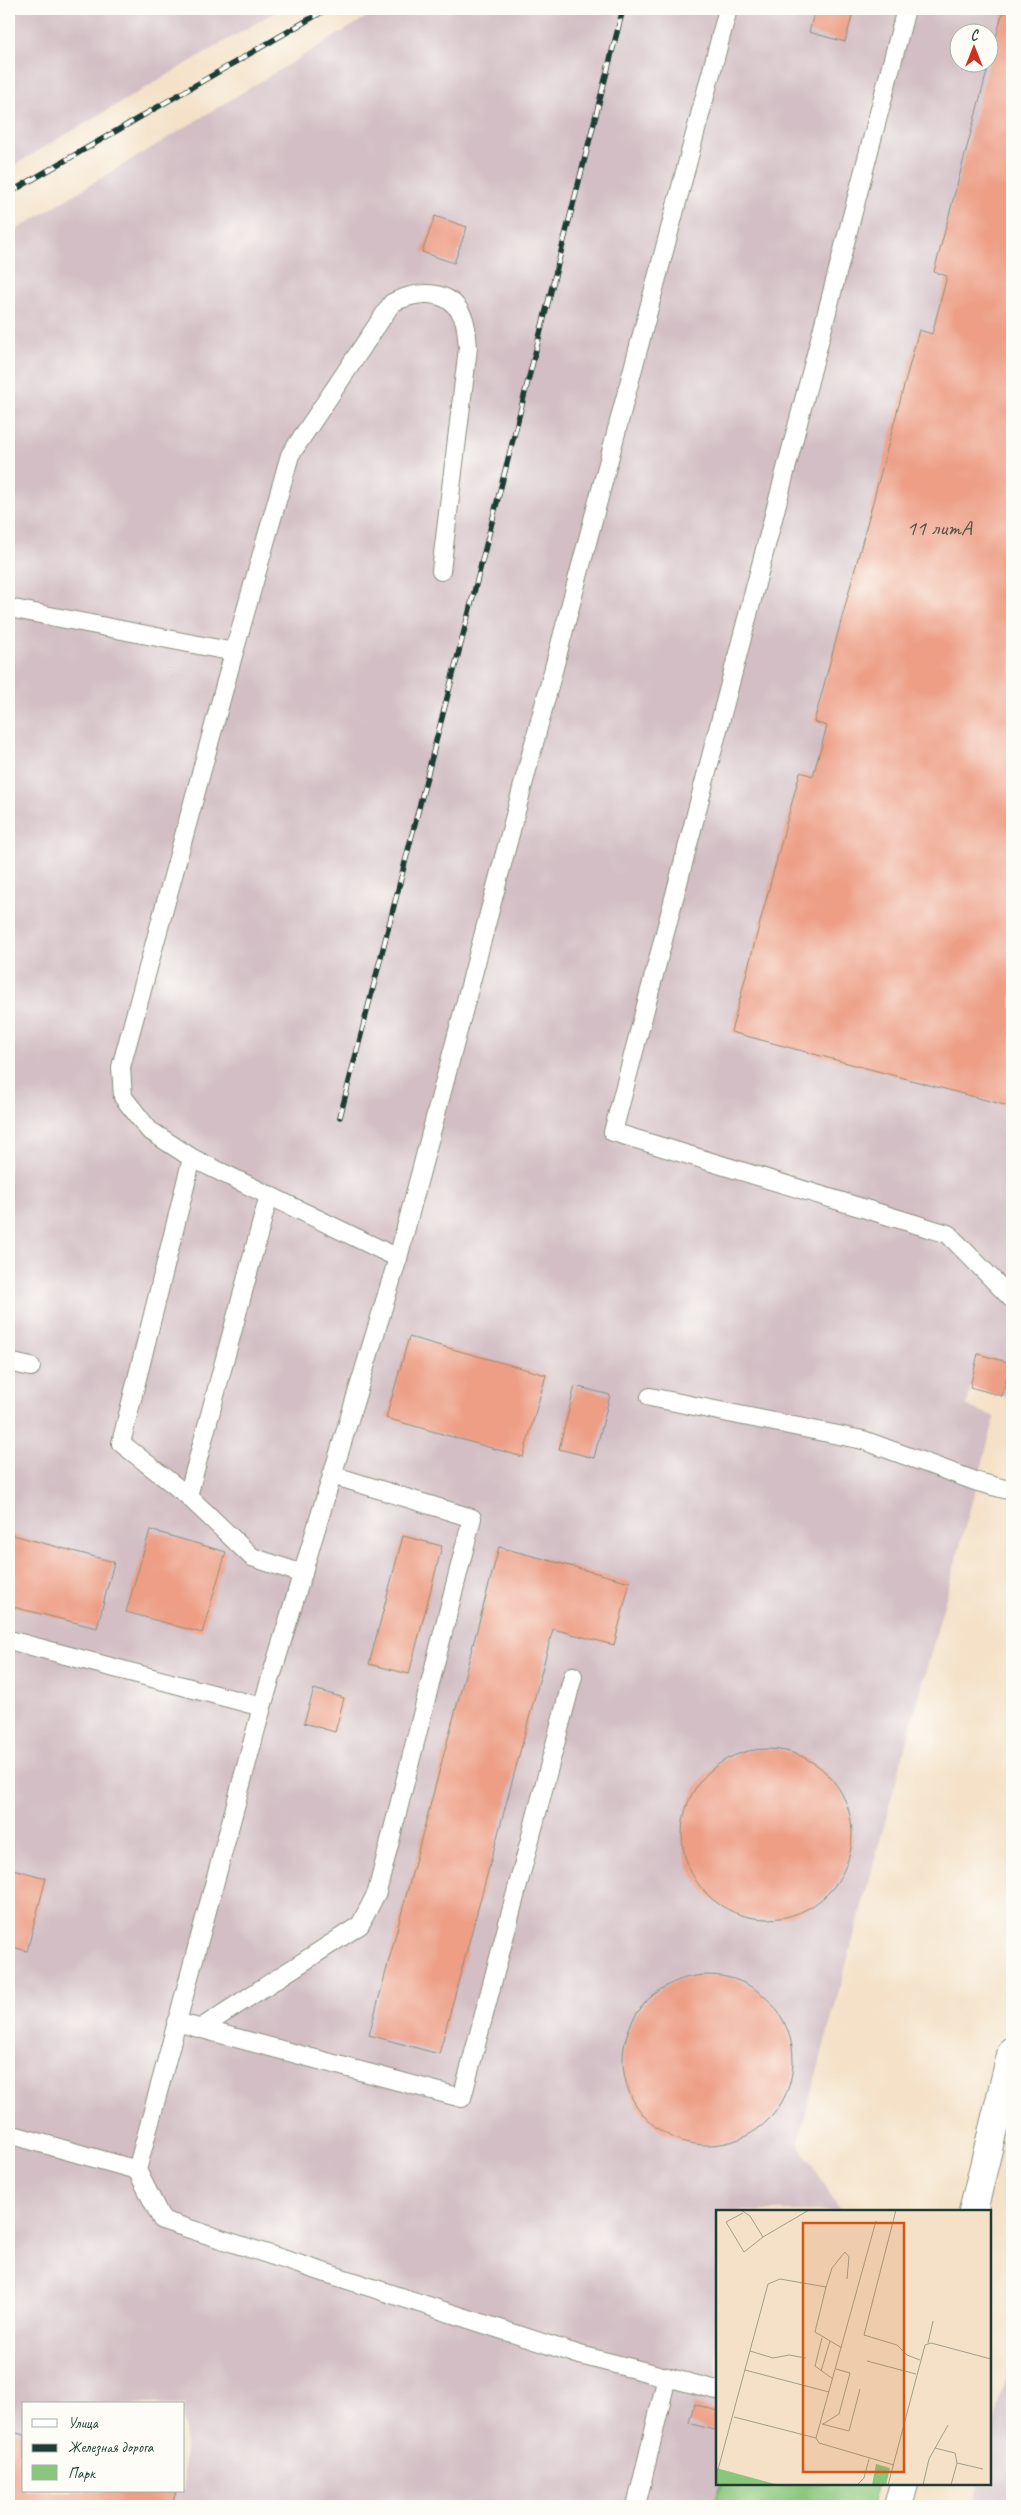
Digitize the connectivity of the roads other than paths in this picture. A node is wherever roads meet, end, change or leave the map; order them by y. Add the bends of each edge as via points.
1 (728, 9) edge
2 (906, 9) edge
3 (442, 571) dead end
4 (9, 608) edge
5 (234, 652) junction
6 (192, 1158) junction
7 (269, 1195) junction
8 (398, 1258) junction
9 (1012, 1299) edge
10 (9, 1362) edge
11 (31, 1367) dead end
12 (650, 1397) dead end
13 (332, 1475) junction
14 (1012, 1491) edge
15 (188, 1496) junction
16 (303, 1574) junction
17 (9, 1640) edge
18 (573, 1676) dead end
19 (262, 1708) junction
20 (176, 2022) junction
21 (201, 2028) junction
22 (1012, 2051) edge
23 (9, 2134) edge
24 (137, 2170) junction
25 (973, 2210) edge
26 (668, 2377) junction
27 (716, 2390) edge
28 (904, 2485) edge
29 (636, 2506) edge
30 (898, 2506) edge

1 - 8 lane
2 - 9 lane via 613,1132 948,1234
3 - 5 lane via 468,348 464,317 449,300 426,292 408,295 392,303 290,455
4 - 5 lane
5 - 6 lane via 121,1067 123,1097 149,1130
6 - 7 lane
6 - 15 lane via 121,1443
7 - 8 lane
7 - 15 lane
8 - 13 lane
10 - 11 lane
12 - 14 lane via 863,1440
13 - 16 lane
13 - 21 lane via 472,1518 377,1892 360,1925
15 - 16 lane via 252,1557
16 - 19 lane
17 - 19 lane
18 - 21 lane via 462,2098
19 - 20 lane
20 - 21 lane
20 - 24 lane
22 - 25 street
23 - 24 lane
24 - 26 lane via 162,2220 580,2355
26 - 27 lane
26 - 29 lane
28 - 30 street

